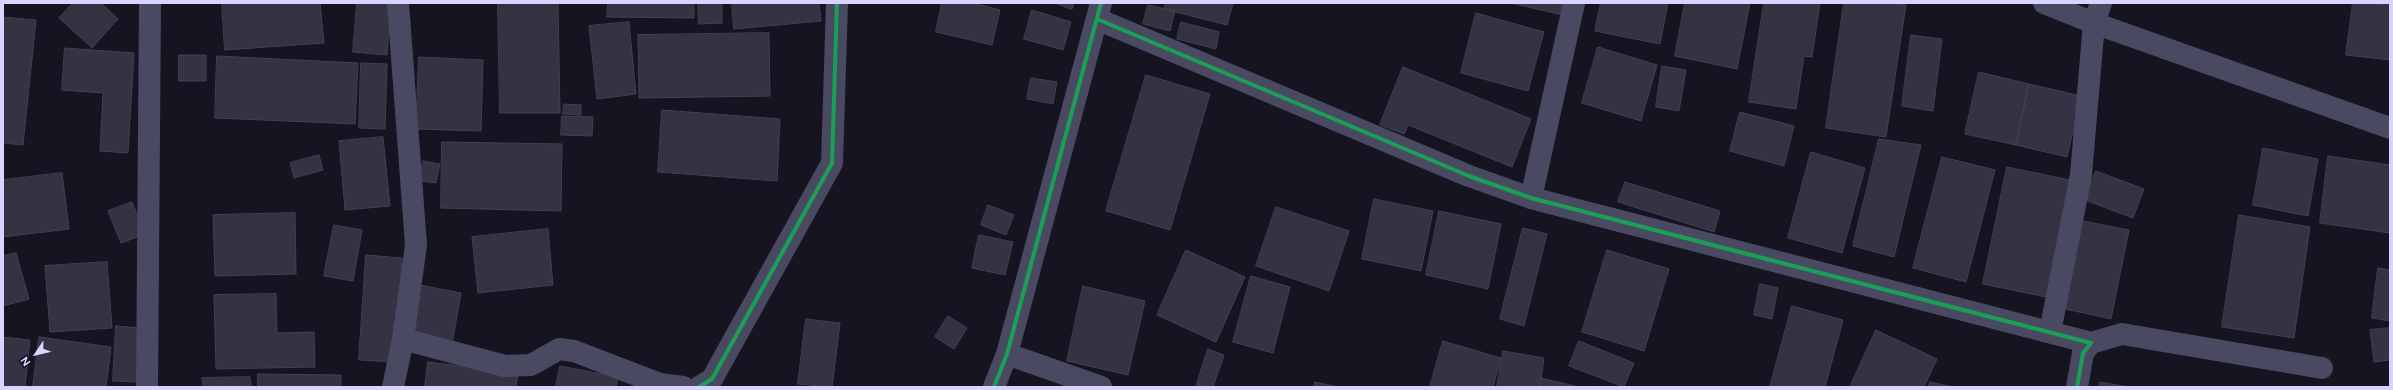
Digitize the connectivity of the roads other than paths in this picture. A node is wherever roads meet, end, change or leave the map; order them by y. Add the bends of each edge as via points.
1 (150, 3) edge
2 (398, 3) edge
3 (837, 3) edge
4 (1574, 3) edge
5 (2044, 3) edge
6 (2101, 3) edge
7 (1099, 11) edge
8 (2094, 23) junction
9 (2390, 128) edge
10 (1531, 198) junction
11 (2050, 332) junction
12 (403, 339) junction
13 (2090, 343) junction
14 (1007, 354) junction
15 (2322, 368) dead end
16 (147, 387) edge
17 (393, 387) edge
18 (683, 387) edge
19 (699, 387) edge
20 (994, 387) edge
21 (1101, 387) edge
22 (2077, 387) edge

1 - 16 street
2 - 12 street via 416,245
3 - 19 street via 832,163 712,379
4 - 10 street
5 - 8 street
6 - 8 street
7 - 10 street via 1469,176
7 - 14 street
8 - 9 street
8 - 11 street via 2081,175
10 - 11 street
11 - 13 street
12 - 17 street
12 - 18 street via 505,366 531,365 559,349 574,351 660,384
13 - 15 street via 2122,334
13 - 22 street via 2082,353
14 - 20 street
14 - 21 street

